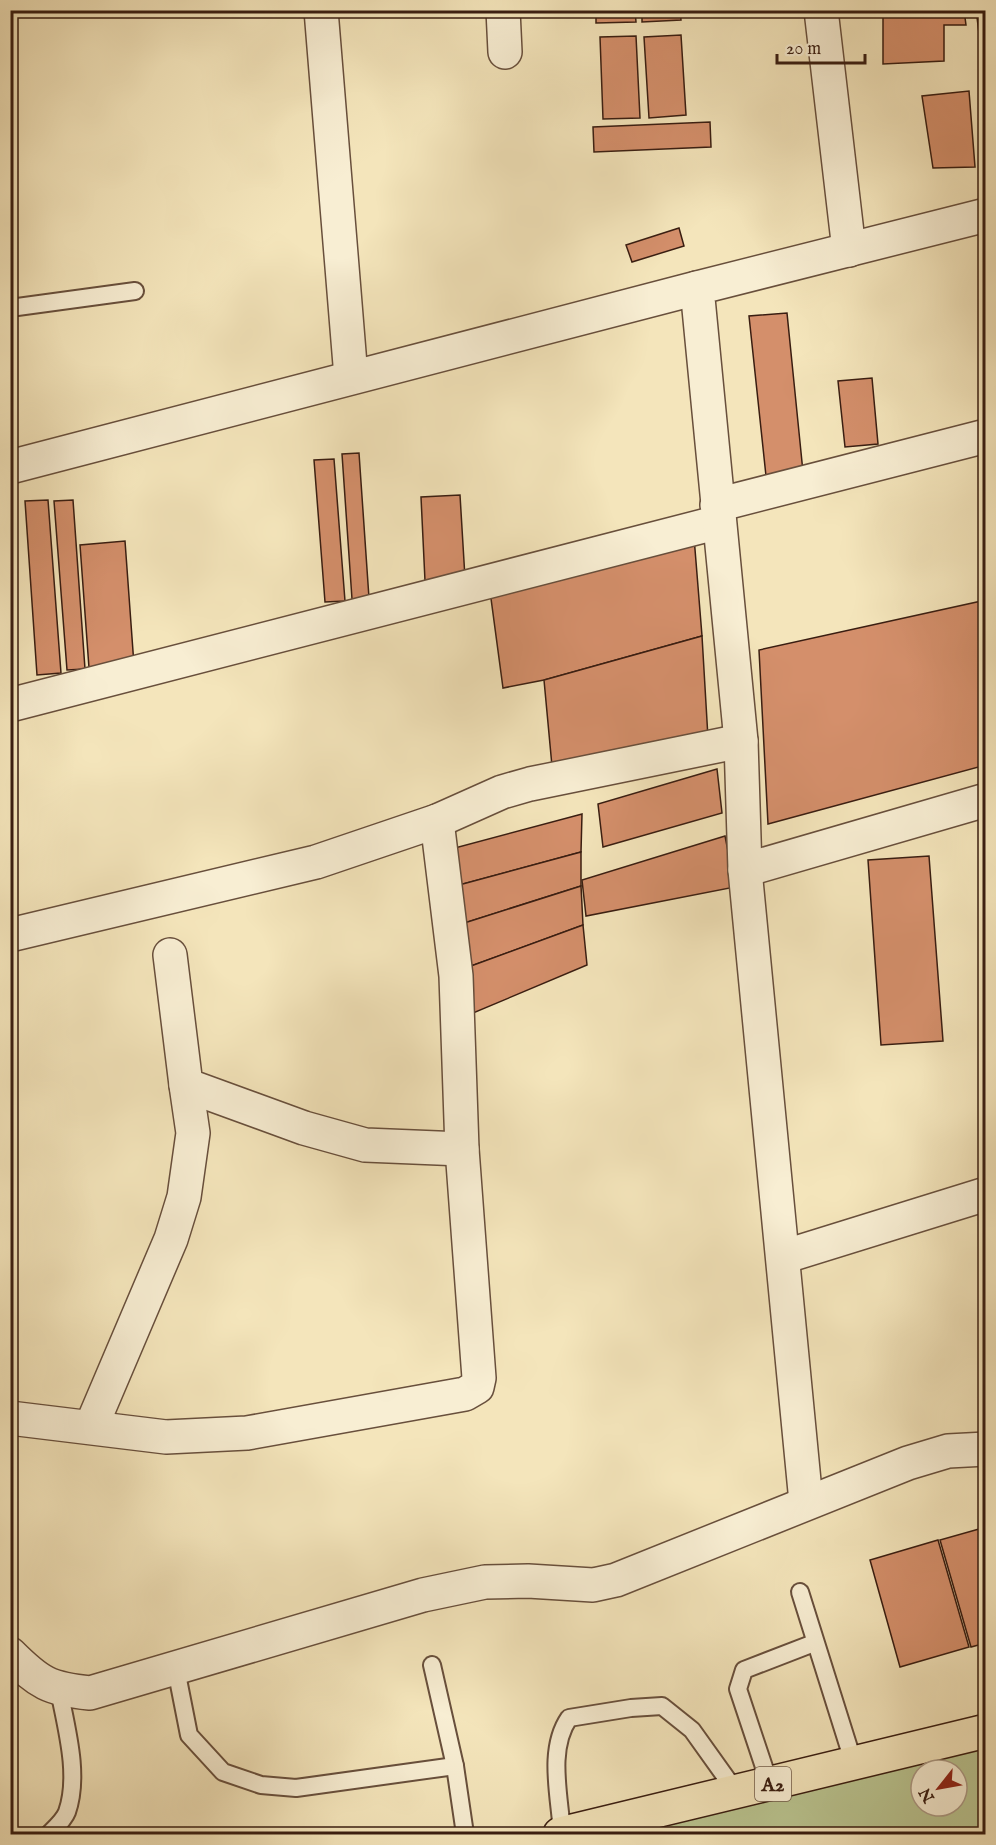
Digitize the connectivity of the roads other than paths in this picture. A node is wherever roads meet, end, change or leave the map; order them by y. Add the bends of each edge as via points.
1 (321, 10) edge
2 (503, 10) edge
3 (821, 10) edge
4 (505, 52) dead end
5 (986, 215) edge
6 (849, 250) junction
7 (697, 288) junction
8 (135, 291) dead end
9 (10, 308) edge
10 (351, 377) junction
11 (986, 436) edge
12 (10, 467) edge
13 (718, 514) junction
14 (10, 705) edge
15 (741, 741) junction
16 (986, 800) edge
17 (437, 821) junction
18 (746, 870) junction
19 (10, 935) edge
20 (170, 955) dead end
21 (186, 1085) junction
22 (462, 1149) junction
23 (986, 1194) edge
24 (783, 1257) junction
25 (10, 1418) edge
26 (91, 1427) junction
27 (986, 1449) edge
28 (806, 1502) junction
29 (800, 1592) dead end
30 (814, 1643) junction
31 (10, 1654) edge
32 (432, 1665) dead end
33 (176, 1669) junction
34 (59, 1690) junction
35 (986, 1731) edge
36 (854, 1764) junction
37 (455, 1766) junction
38 (770, 1785) junction
39 (737, 1793) junction
40 (49, 1834) edge
41 (465, 1834) edge
42 (561, 1834) edge

1 - 10 street
2 - 4 street
3 - 6 street
5 - 6 street
6 - 7 street
7 - 10 street
7 - 13 street
8 - 9 lane
10 - 12 street
11 - 13 street
13 - 14 street
13 - 15 street
15 - 17 street via 530,784
15 - 18 street
16 - 18 street
17 - 19 street via 316,862
17 - 22 street via 456,976
18 - 24 street
20 - 21 street
21 - 22 street via 304,1128 365,1145
21 - 26 street via 193,1133 183,1197 171,1239
22 - 26 street via 479,1378 472,1391 247,1433 166,1437
23 - 24 street
24 - 28 street
25 - 26 street
27 - 28 street via 948,1451
28 - 33 street via 616,1580 593,1585 485,1582 423,1595
29 - 30 lane
30 - 36 lane
30 - 38 lane via 744,1670 739,1679 738,1689
31 - 34 street via 34,1677
32 - 37 lane
33 - 34 street via 90,1693
33 - 37 lane via 189,1735 223,1772 261,1785 296,1788
34 - 40 lane via 69,1737 71,1786 66,1813
35 - 36 highway, A2
36 - 38 highway, A2
37 - 41 lane
38 - 39 highway, A2
39 - 42 highway, A2
39 - 42 lane via 692,1730 662,1706 569,1718 556,1745

